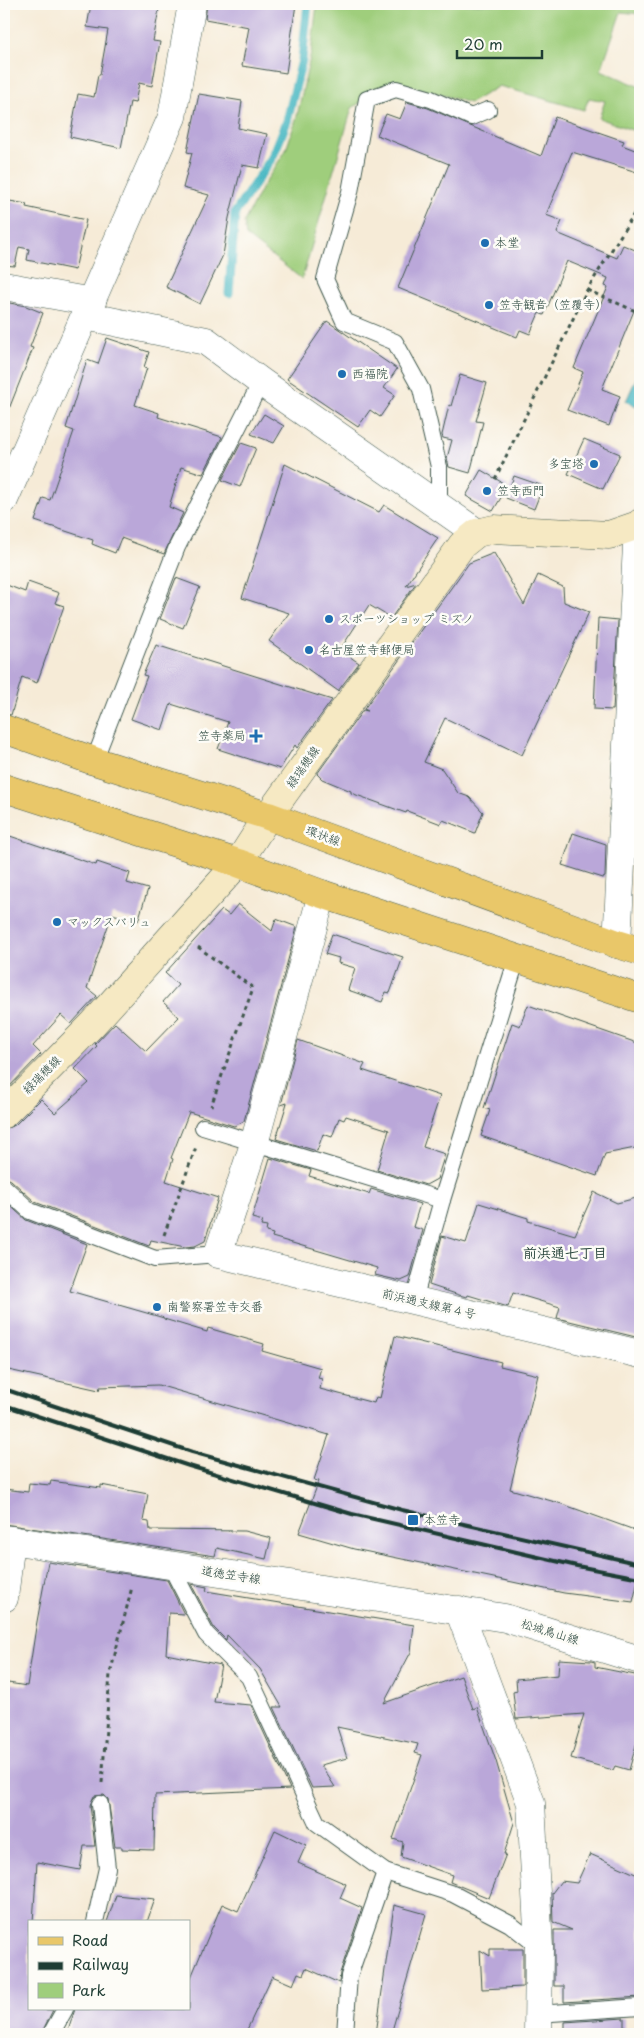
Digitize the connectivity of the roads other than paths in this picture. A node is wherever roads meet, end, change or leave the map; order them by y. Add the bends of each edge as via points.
1 (192, 4) edge
2 (488, 110) dead end
3 (4, 286) edge
4 (89, 309) junction
5 (261, 382) junction
6 (4, 500) edge
7 (439, 506) junction
8 (639, 524) edge
9 (477, 533) junction
10 (4, 729) edge
11 (94, 761) junction
12 (4, 788) edge
13 (268, 816) junction
14 (238, 863) junction
15 (322, 894) junction
16 (628, 947) edge
17 (517, 958) junction
18 (640, 998) edge
19 (4, 1114) edge
20 (204, 1128) road end
21 (254, 1144) junction
22 (4, 1187) edge
23 (442, 1200) junction
24 (218, 1254) junction
25 (414, 1300) junction
26 (640, 1354) edge
27 (7, 1540) edge
28 (170, 1565) junction
29 (4, 1598) edge
30 (459, 1610) junction
31 (640, 1660) edge
32 (100, 1804) road end
33 (385, 1872) junction
34 (95, 1920) edge
35 (538, 1947) junction
36 (640, 2008) edge
37 (64, 2010) edge
38 (538, 2024) edge
39 (51, 2034) edge
40 (345, 2034) edge

1 - 4 street via 172,117
2 - 7 lane via 471,117 430,99 396,89 367,99 350,192 325,279 344,321 395,342 421,389 439,468
3 - 4 street
4 - 5 street via 206,341
4 - 6 street
5 - 7 street
5 - 11 lane via 177,547
7 - 9 street
8 - 9 main road via 609,535 494,529
8 - 16 street
9 - 13 main road, 緑瑞穂線 via 462,545
10 - 11 main road, 環状線
11 - 13 main road, 環状線
12 - 14 main road
13 - 14 main road, 緑瑞穂線
13 - 16 main road, 環状線
14 - 15 main road
14 - 19 main road, 緑瑞穂線 via 92,1025
15 - 17 main road
15 - 21 street
17 - 18 main road
17 - 23 lane
20 - 21 lane
21 - 23 lane
21 - 24 street
22 - 24 lane via 30,1211 155,1259
23 - 25 lane
24 - 25 street, 前浜通支線第４号
25 - 26 street, 前浜通支線第４号
27 - 28 street, 道徳笠寺線
27 - 29 street
28 - 30 street, 道徳笠寺線
28 - 33 lane via 206,1634 249,1677 317,1823
30 - 31 street, 松城鳥山線 via 505,1618
30 - 35 street via 531,1803
32 - 34 lane via 106,1868
33 - 35 lane via 453,1894 510,1924
33 - 40 lane via 349,1976
35 - 38 street
36 - 38 lane
37 - 39 lane

